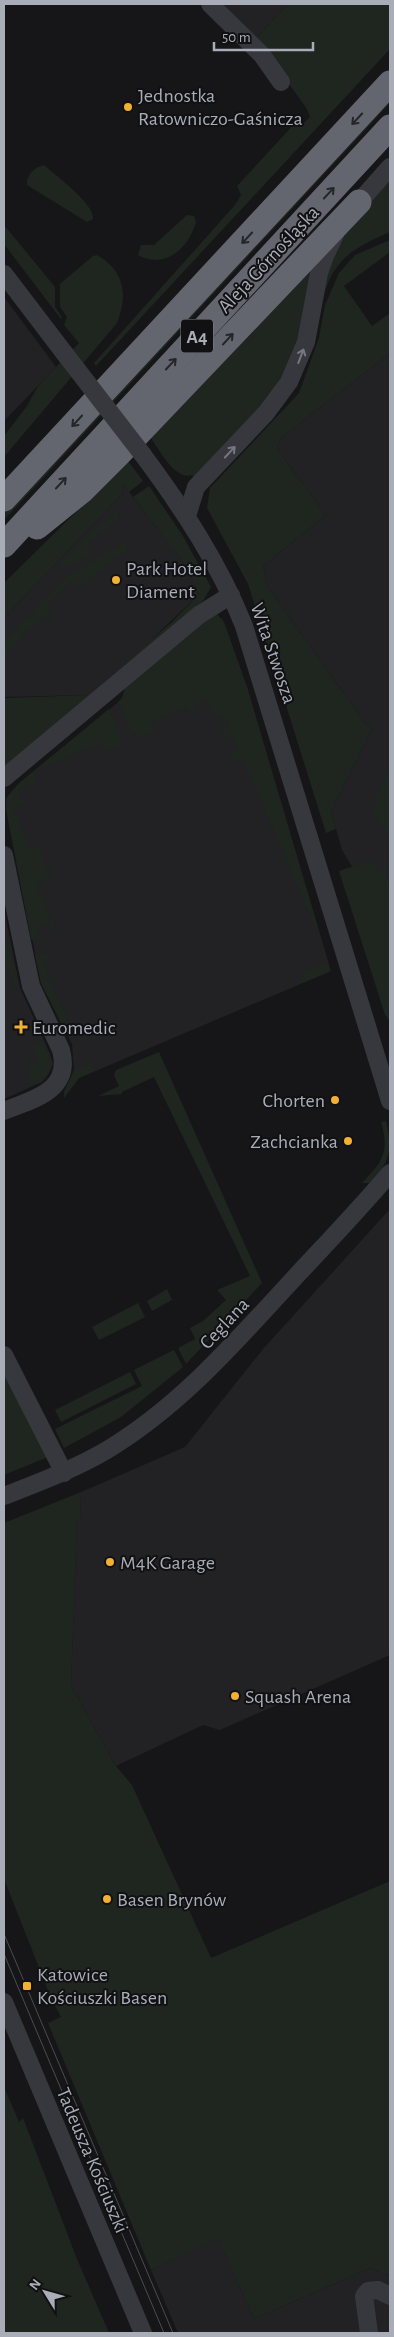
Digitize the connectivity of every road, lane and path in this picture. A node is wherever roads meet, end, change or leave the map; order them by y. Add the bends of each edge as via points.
1 (210, 4) edge
2 (281, 82) dead end
3 (390, 83) edge
4 (390, 127) edge
5 (390, 167) edge
6 (359, 202) junction
7 (4, 274) edge
8 (196, 487) junction
9 (167, 488) junction
10 (4, 499) edge
11 (187, 516) junction
12 (4, 544) edge
13 (4, 554) edge
14 (231, 595) junction
15 (4, 778) edge
16 (4, 855) edge
17 (390, 1102) edge
18 (4, 1111) edge
19 (390, 1172) edge
20 (4, 1355) edge
21 (64, 1473) junction
22 (4, 1496) edge
23 (4, 2002) edge
24 (390, 2296) edge
25 (144, 2333) edge
26 (369, 2333) edge

1 - 2 street via 262,55
3 -> 10 highway, Aleja Górnośląska / A4
12 -> 4 highway, Aleja Górnośląska / A4
5 - 6 street
8 -> 6 street via 266,413 289,382 306,342 325,256 335,234
13 -> 6 highway via 89,484
7 - 9 street, Wita Stwosza, bridge
8 - 9 street
8 - 11 street
9 - 11 street, Wita Stwosza
11 - 14 street, Wita Stwosza
14 - 15 street via 199,615
14 - 17 street, Wita Stwosza via 262,678
16 - 18 street via 32,986 64,1061 60,1077 52,1089
19 - 21 street, Ceglana via 237,1340 185,1392 126,1438
20 - 21 street
21 - 22 street, Ceglana
23 - 25 street, Tadeusza Kościuszki
24 - 26 street via 378,2290 368,2291 364,2296

